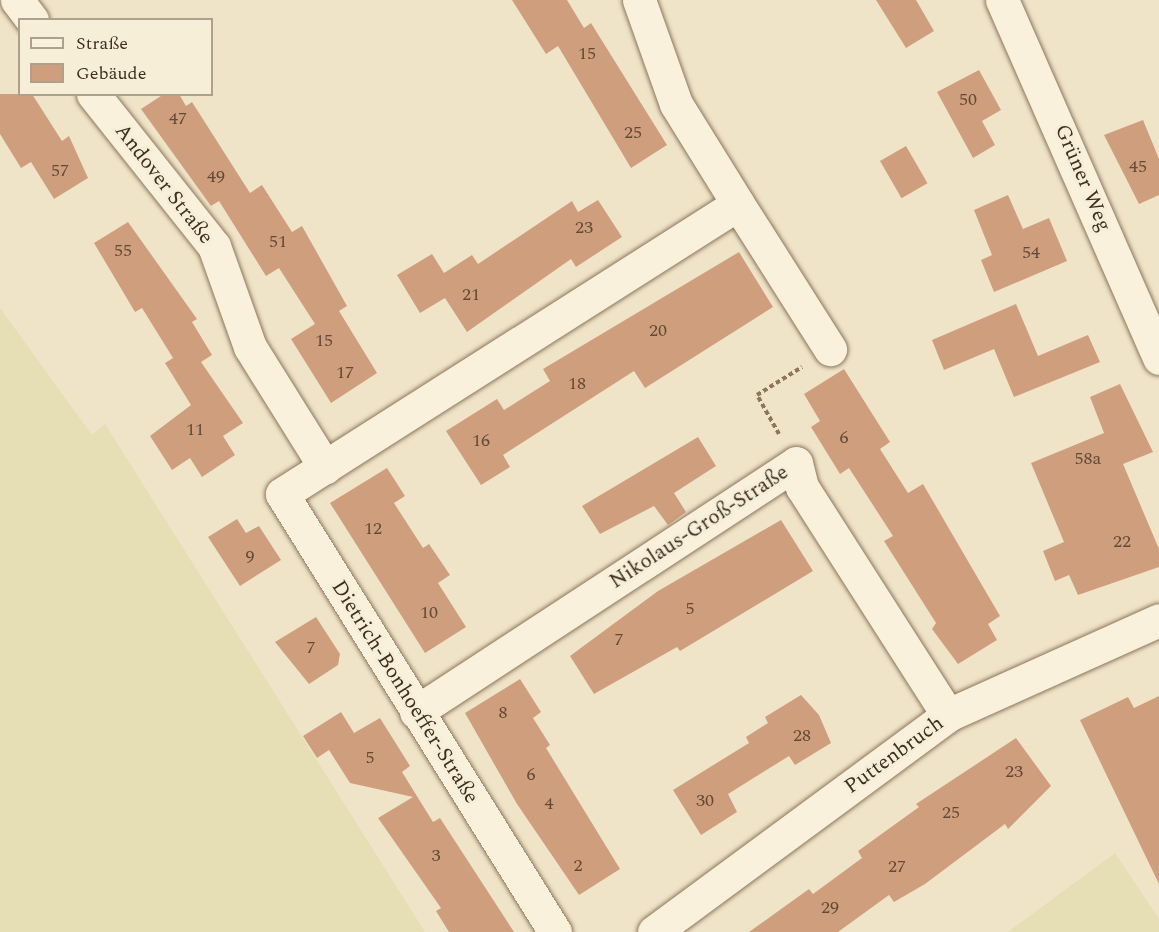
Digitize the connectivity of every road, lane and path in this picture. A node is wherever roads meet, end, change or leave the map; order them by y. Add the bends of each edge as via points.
1 (16, 0) edge
2 (639, 0) edge
3 (1002, 0) edge
4 (30, 18) edge
5 (95, 96) edge
6 (738, 204) junction
7 (830, 349) joint
8 (1159, 358) edge
9 (796, 464) junction
10 (325, 467) junction
11 (1159, 620) edge
12 (416, 712) junction
13 (948, 715) junction
14 (555, 932) edge
15 (654, 932) edge

1 - 4 street
2 - 6 street via 676,104
3 - 8 street, Grüner Weg
5 - 10 street, Andover Straße via 214,246 250,347
6 - 7 street
6 - 10 street, Dietrich-Bonhoeffer-Straße
7 - 9 path via 757,395
9 - 12 street, Nikolaus-Groß-Straße
9 - 13 street, Nikolaus-Groß-Straße via 802,487
10 - 12 street, Dietrich-Bonhoeffer-Straße via 282,494
11 - 13 street, Puttenbruch
12 - 14 street, Dietrich-Bonhoeffer-Straße
13 - 15 street, Puttenbruch

